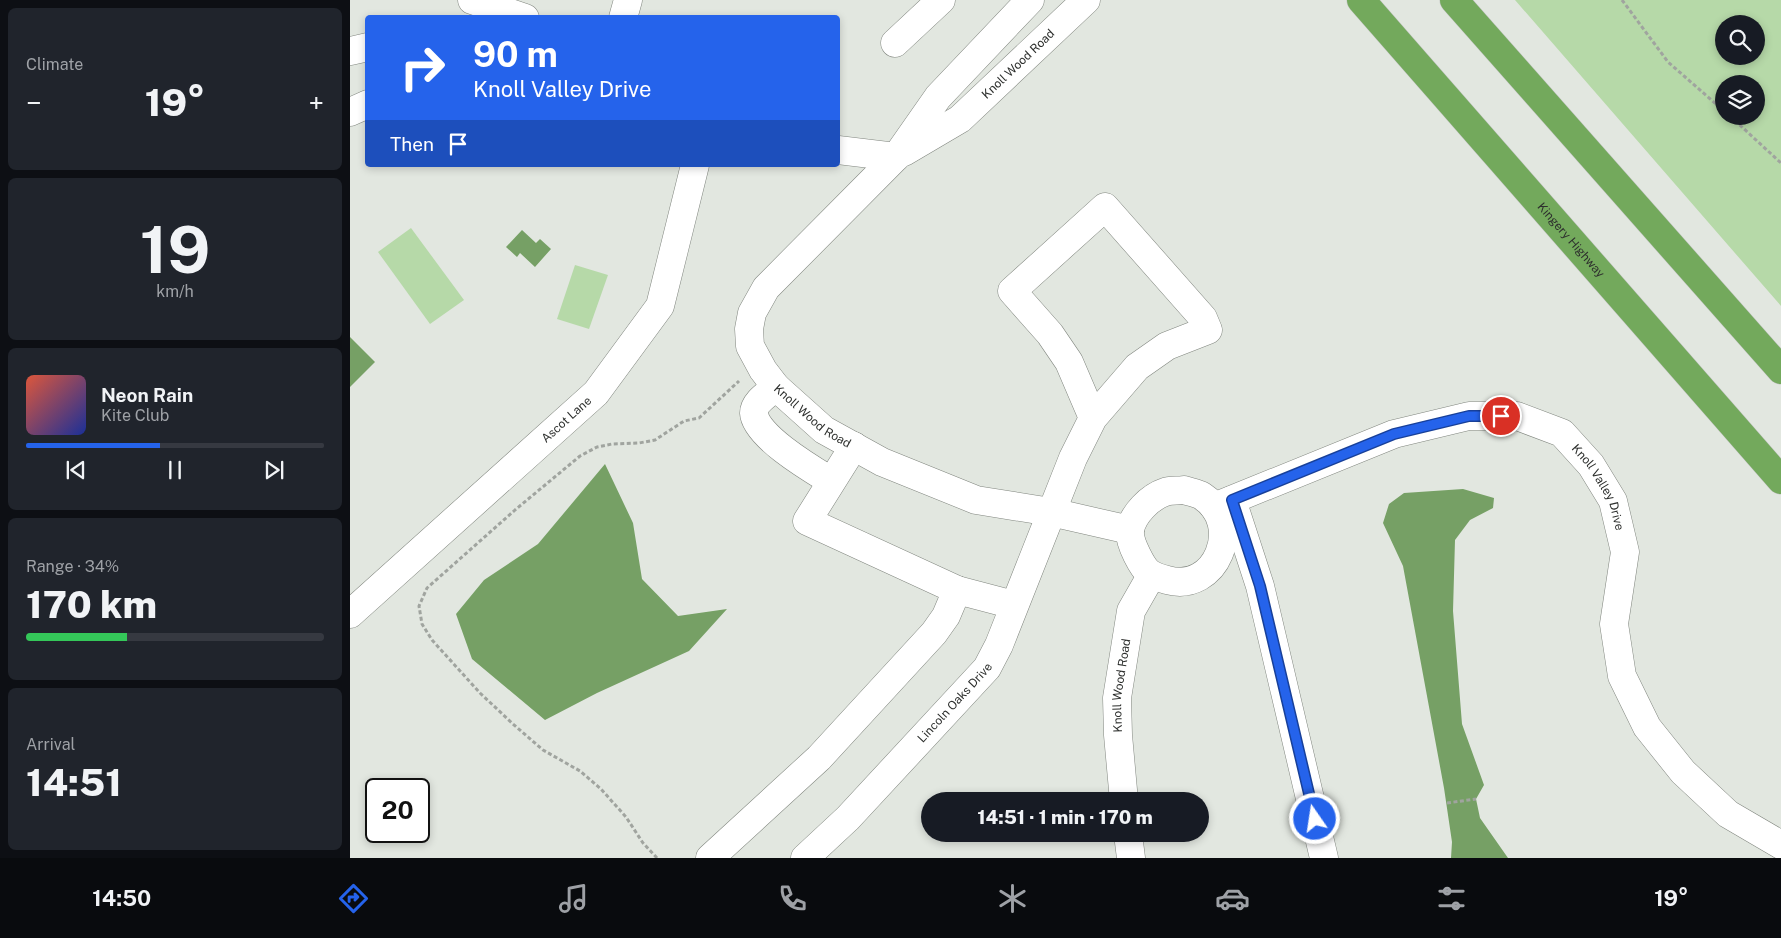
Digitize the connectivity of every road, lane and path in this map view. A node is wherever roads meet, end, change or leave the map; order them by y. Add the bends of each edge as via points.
1 (464, 0) edge
2 (472, 0) edge
3 (628, 0) edge
4 (941, 0) edge
5 (1030, 0) edge
6 (1360, 0) edge
7 (1454, 0) edge
8 (1622, 0) edge
9 (1082, 1) edge
10 (459, 15) edge
11 (516, 15) edge
12 (624, 15) edge
13 (895, 43) dead end
14 (365, 48) edge
15 (350, 51) edge
16 (1715, 102) edge
17 (365, 105) edge
18 (350, 112) edge
19 (1740, 125) edge
20 (840, 150) edge
21 (896, 157) junction
22 (1781, 163) edge
23 (695, 167) edge
24 (759, 363) junction
25 (1781, 370) edge
26 (776, 387) junction
27 (1093, 418) junction
28 (854, 446) junction
29 (1781, 480) edge
30 (831, 481) junction
31 (1223, 504) junction
32 (1051, 512) junction
33 (1130, 530) junction
34 (1151, 576) junction
35 (957, 590) junction
36 (1014, 606) junction
37 (350, 614) edge
38 (1123, 792) edge
39 (1476, 799) dead end
40 (1447, 803) dead end
41 (1129, 842) edge
42 (1781, 844) edge
43 (657, 858) edge
44 (710, 858) edge
45 (805, 858) edge
46 (1131, 858) edge
47 (1324, 858) edge

1 - 10 street
2 - 11 street
3 - 12 street
4 - 13 street
5 - 21 street, Knoll Wood Road via 938,98
6 - 29 highway, Kingery Highway
7 - 25 highway
8 - 16 path via 1668,62
9 - 21 street, Knoll Wood Road via 960,119
14 - 15 street
17 - 18 street
19 - 22 path
20 - 21 street
21 - 24 street, Knoll Wood Road via 766,288 752,313 749,328 750,346
23 - 37 street, Ascot Lane via 660,306 596,393
24 - 26 street, Knoll Wood Road
24 - 43 path via 699,418 684,421 655,440 596,447 580,456 427,588 419,606 422,624 432,640 480,693 543,750 580,771 601,789
26 - 28 street, Knoll Wood Road via 824,430
26 - 30 street via 757,404 754,413 758,425 794,458
27 - 27 street, Lincoln Oaks Drive via 1137,367 1167,346 1208,330 1203,318 1106,207 1012,291 1050,334 1069,362
27 - 32 street, Lincoln Oaks Drive
28 - 30 street
28 - 32 street, Knoll Wood Road via 882,462 976,500
30 - 35 street via 807,521
31 - 33 street via 1184,490 1166,491 1150,500 1138,513
31 - 34 street via 1224,542 1218,558 1206,572 1190,580 1172,582
31 - 42 street, Knoll Valley Drive via 1394,434 1469,416 1517,416 1562,433 1590,465 1613,501 1625,552 1614,624 1622,676 1647,727 1683,772 1728,814
31 - 47 street via 1260,586
32 - 33 street, Knoll Wood Road
32 - 36 street, Lincoln Oaks Drive
33 - 34 street via 1134,548
34 - 38 street, Knoll Wood Road via 1131,611 1117,698
35 - 36 street
35 - 44 street via 946,616 920,648 819,758
36 - 45 street, Lincoln Oaks Drive via 987,668 848,818
39 - 40 path
41 - 46 street

